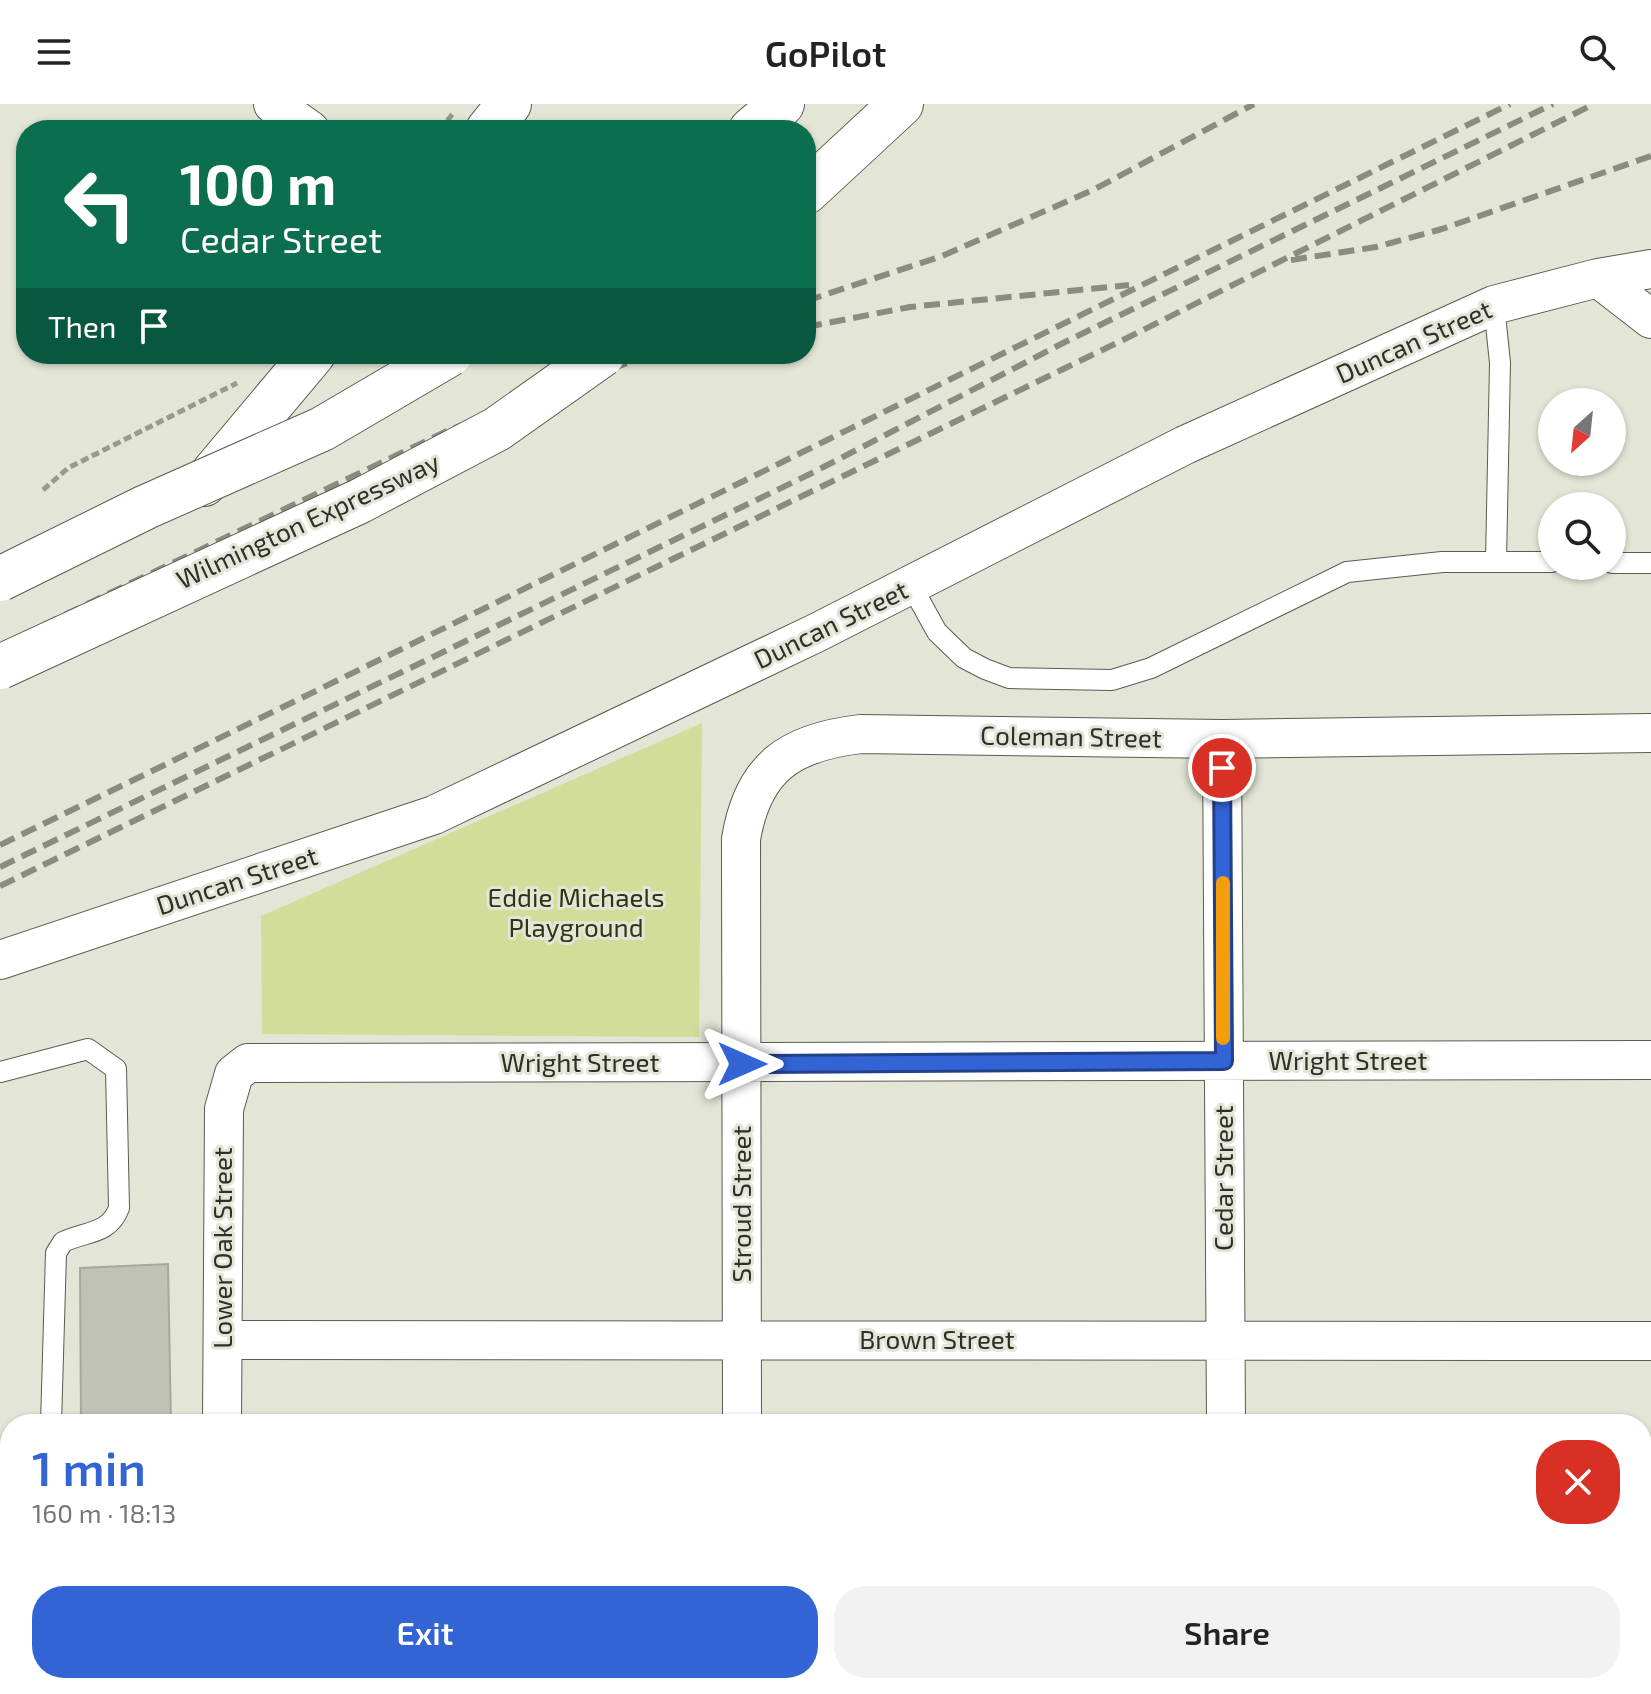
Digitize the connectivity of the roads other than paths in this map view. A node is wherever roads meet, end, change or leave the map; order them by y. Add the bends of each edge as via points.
1 (273, 104) edge
2 (509, 104) edge
3 (782, 104) edge
4 (901, 104) edge
5 (296, 120) edge
6 (496, 120) edge
7 (763, 120) edge
8 (816, 183) edge
9 (1651, 269) edge
10 (1598, 278) junction
11 (1494, 305) junction
12 (1651, 319) edge
13 (305, 364) edge
14 (433, 364) edge
15 (589, 364) edge
16 (1496, 561) junction
17 (1538, 562) edge
18 (1626, 563) edge
19 (1651, 563) edge
20 (0, 579) edge
21 (911, 585) junction
22 (0, 599) edge
23 (0, 667) edge
24 (1651, 733) edge
25 (1222, 739) junction
26 (785, 759) joint
27 (0, 960) edge
28 (1651, 1060) edge
29 (1224, 1061) junction
30 (742, 1064) junction
31 (0, 1072) edge
32 (234, 1074) joint
33 (223, 1340) junction
34 (742, 1340) junction
35 (1225, 1340) junction
36 (1651, 1341) edge
37 (51, 1414) edge
38 (222, 1414) edge
39 (742, 1414) edge
40 (1226, 1414) edge

1 - 5 street
2 - 6 main road
3 - 7 main road
4 - 8 main road
9 - 10 street, Duncan Street
10 - 11 street, Duncan Street
10 - 12 street
11 - 16 lane via 1500,363
11 - 21 street, Duncan Street via 1185,445
13 - 22 main road via 173,517
14 - 20 main road, bridge via 322,429
15 - 23 main road, Wilmington Expressway, bridge via 497,429 360,501
16 - 17 lane
16 - 21 lane via 1347,572 1151,668 1112,680 1009,678 985,669 964,658 937,632
18 - 19 lane
21 - 27 street, Duncan Street via 434,815
24 - 25 street, Coleman Street
25 - 26 street, Coleman Street via 861,734 830,738
25 - 29 street, Cedar Street
26 - 30 street, Stroud Street via 755,787 741,839
28 - 29 street, Wright Street
29 - 30 street, Wright Street
29 - 35 street, Cedar Street
30 - 32 street, Wright Street via 260,1063 239,1067
30 - 34 street, Stroud Street
31 - 37 lane via 88,1049 116,1069 119,1208 105,1229 63,1242 56,1253
32 - 33 street, Lower Oak Street via 224,1109
33 - 34 street, Brown Street
33 - 38 street, Lower Oak Street
34 - 35 street, Brown Street
34 - 39 street, Stroud Street
35 - 36 street, Brown Street
35 - 40 street, Cedar Street

